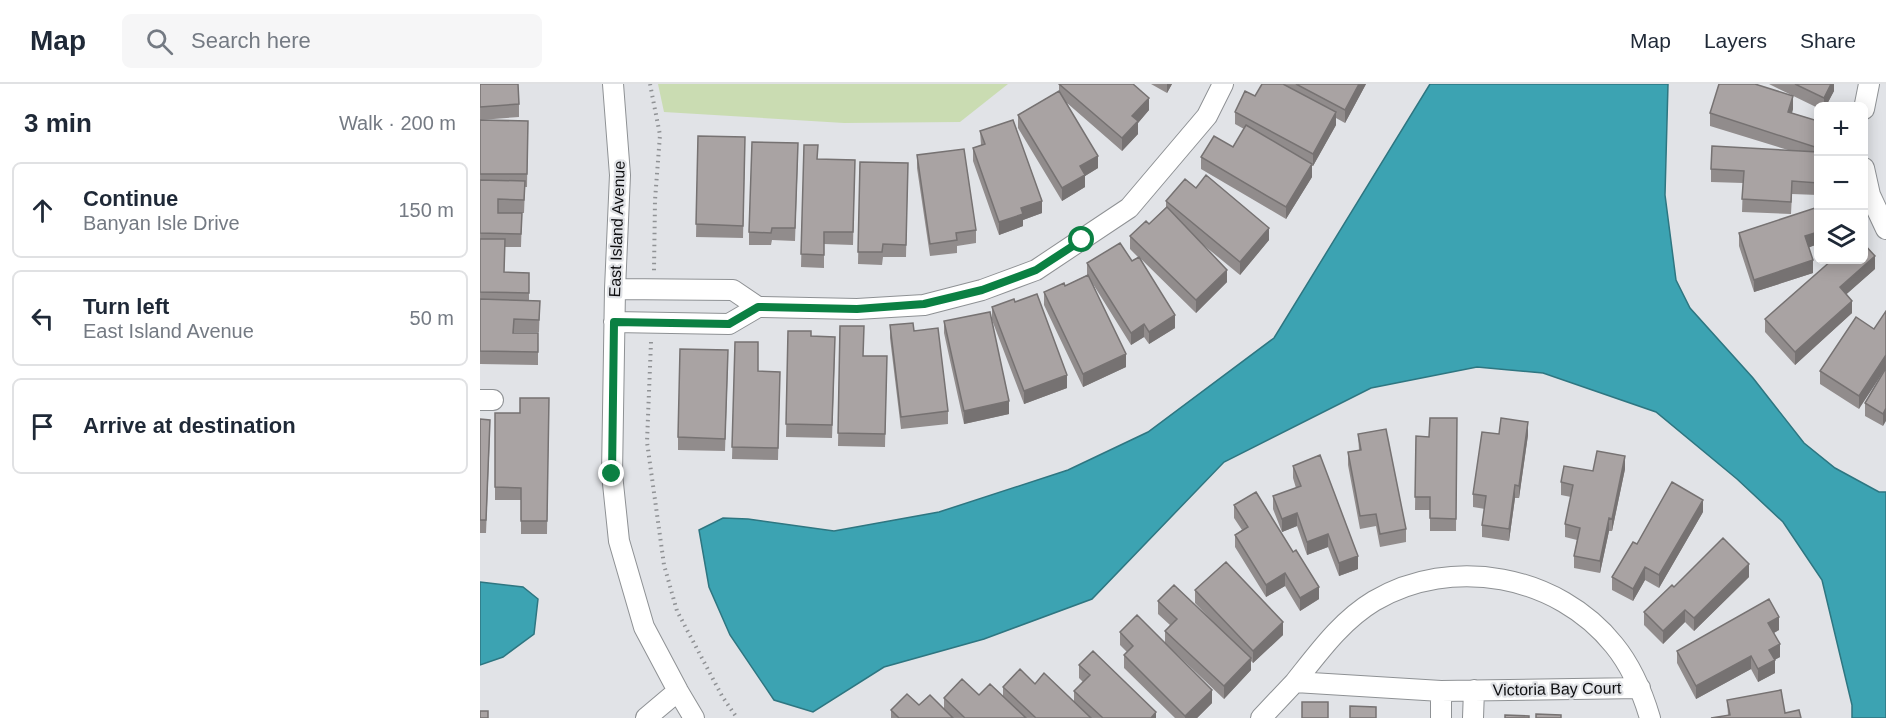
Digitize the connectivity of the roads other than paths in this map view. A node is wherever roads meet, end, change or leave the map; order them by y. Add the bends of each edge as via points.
1 (613, 84) edge
2 (1223, 84) edge
3 (1869, 84) edge
4 (1865, 102) edge
5 (1868, 187) edge
6 (1886, 229) edge
7 (615, 289) junction
8 (758, 307) junction
9 (614, 322) junction
10 (1295, 682) junction
11 (1640, 688) junction
12 (1474, 690) junction
13 (678, 691) junction
14 (1441, 691) junction
15 (646, 718) edge
16 (694, 718) edge
17 (1262, 718) edge
18 (1441, 718) edge
19 (1473, 718) edge
20 (1650, 718) edge

1 - 7 street, East Island Avenue via 620,175
2 - 8 street via 1207,116 1129,208 1036,270 982,290 924,304 857,309
3 - 4 street
5 - 6 street
7 - 8 street via 733,290
7 - 9 street, East Island Avenue
8 - 9 street via 729,324
9 - 13 street, East Island Avenue via 612,474 619,541 644,627
10 - 11 street, Victoria Bay Court via 1330,638 1375,601 1420,582 1459,576 1517,582 1570,606 1594,623 1614,645
10 - 14 street, Victoria Bay Court
10 - 17 street, Victoria Bay Court
11 - 12 street, Victoria Bay Court
11 - 20 street, Victoria Bay Court
12 - 14 street, Victoria Bay Court
12 - 19 street, Victoria Bay Court
13 - 15 street
13 - 16 street, East Island Avenue
14 - 18 street

